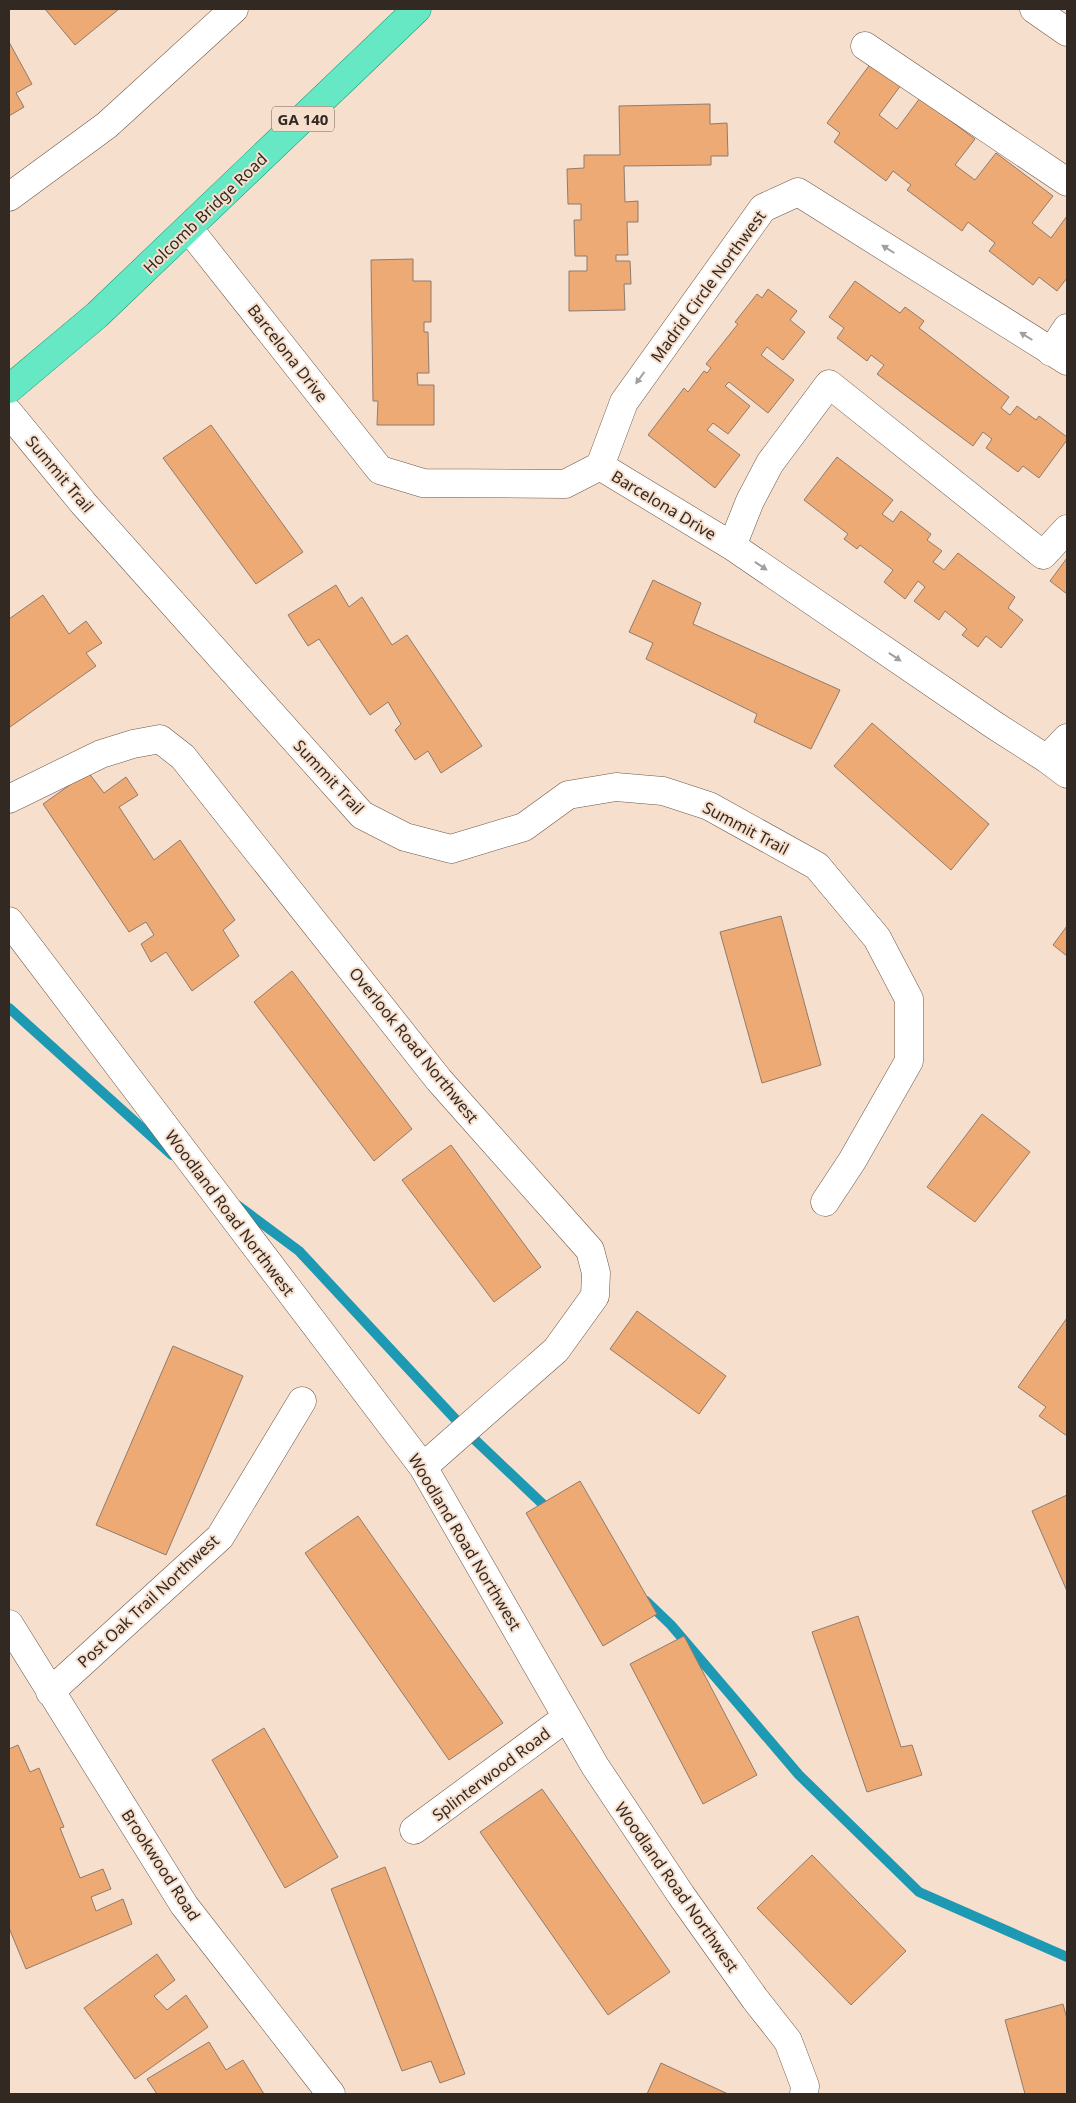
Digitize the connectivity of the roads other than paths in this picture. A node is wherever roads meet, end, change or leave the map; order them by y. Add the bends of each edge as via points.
1 (234, 9) edge
2 (417, 9) edge
3 (1034, 9) edge
4 (1067, 32) edge
5 (865, 46) dead end
6 (1067, 182) edge
7 (9, 198) edge
8 (189, 228) junction
9 (1067, 328) edge
10 (1059, 357) edge
11 (9, 389) edge
12 (9, 413) edge
13 (600, 466) junction
14 (1067, 529) edge
15 (732, 546) junction
16 (1067, 738) edge
17 (1057, 766) edge
18 (9, 799) edge
19 (9, 921) edge
20 (825, 1202) dead end
21 (302, 1401) dead end
22 (423, 1467) junction
23 (9, 1624) edge
24 (50, 1692) junction
25 (567, 1717) junction
26 (414, 1830) dead end
27 (331, 2094) edge
28 (804, 2094) edge

1 - 7 street via 107,125
2 - 8 main road, Holcomb Bridge Road / GA 140
3 - 4 street
5 - 6 street
8 - 11 main road, Holcomb Bridge Road / GA 140 via 98,315
8 - 13 street, Barcelona Drive via 380,470 423,483 566,484
9 - 10 street
10 -> 13 street, Madrid Circle Northwest via 798,192 763,208 624,402
12 - 20 street, Summit Trail via 83,503 362,815 404,837 451,849 524,827 568,795 616,787 664,791 709,806 817,866 877,938 909,999 909,1061 852,1162
13 - 15 street, Barcelona Drive
14 - 15 street via 1043,555 829,384 770,463
15 -> 17 street, Barcelona Drive
16 - 17 street, Barcelona Drive
18 - 22 street, Overlook Road Northwest via 101,754 133,744 160,740 184,757 439,1080 590,1250 596,1272 595,1296 556,1350
19 - 22 street, Woodland Road Northwest
21 - 24 street, Post Oak Trail Northwest via 220,1537
22 - 25 street, Woodland Road Northwest
23 - 24 street, Brookwood Road
24 - 27 street, Brookwood Road via 184,1905
25 - 26 street, Splinterwood Road
25 - 28 street, Woodland Road Northwest via 595,1766 681,1895 788,2041 805,2086

